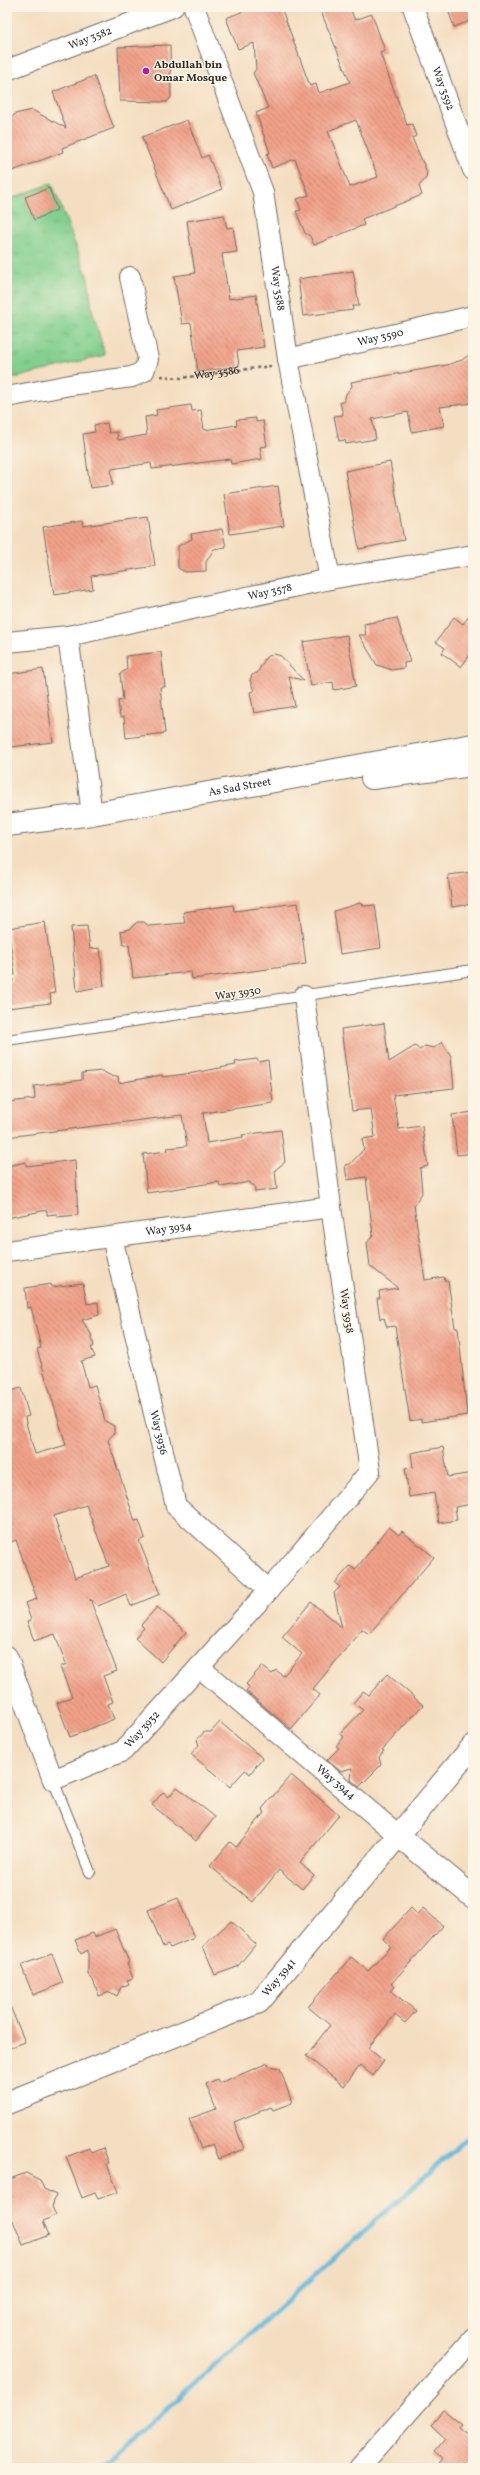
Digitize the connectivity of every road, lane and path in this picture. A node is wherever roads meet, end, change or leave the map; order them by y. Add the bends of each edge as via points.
1 (173, 7) edge
2 (194, 7) edge
3 (414, 7) edge
4 (7, 70) edge
5 (473, 170) edge
6 (130, 277) dead end
7 (473, 316) edge
8 (289, 361) junction
9 (144, 371) junction
10 (7, 397) edge
11 (473, 555) edge
12 (330, 579) junction
13 (68, 636) junction
14 (7, 642) edge
15 (473, 745) edge
16 (473, 765) edge
17 (325, 773) junction
18 (92, 814) junction
19 (7, 825) edge
20 (473, 970) edge
21 (304, 996) junction
22 (7, 1040) edge
23 (331, 1207) junction
24 (112, 1237) junction
25 (7, 1252) edge
26 (269, 1590) junction
27 (7, 1656) edge
28 (199, 1667) junction
29 (473, 1746) edge
30 (53, 1780) junction
31 (398, 1835) junction
32 (90, 1872) dead end
33 (473, 1897) edge
34 (7, 2103) edge
35 (473, 2339) edge
36 (359, 2468) edge

1 - 4 street, Way 3582
2 - 8 street, Way 3588 via 263,192
3 - 5 street, Way 3592
6 - 9 street via 148,359
7 - 8 street, Way 3590
8 - 9 path, Way 3586 via 181,378 162,377
8 - 12 street, Way 3588
9 - 10 street via 132,377
11 - 12 street, Way 3578
12 - 13 street, Way 3578
13 - 14 street, Way 3578
13 - 18 street
15 - 17 street, As Sad Street
16 - 17 street via 377,778 350,778
17 - 18 street, As Sad Street
18 - 19 street, As Sad Street
20 - 21 lane, Way 3930
21 - 22 lane, Way 3930
21 - 23 street, Way 3938
23 - 24 street, Way 3934
23 - 26 street, Way 3938 via 370,1471
24 - 25 street, Way 3934
24 - 26 street, Way 3936 via 176,1506
26 - 28 street, Way 3932
27 - 30 street
28 - 30 street, Way 3932 via 123,1751
28 - 31 street, Way 3944
29 - 31 street, Way 3941
30 - 32 lane
31 - 33 street, Way 3944
31 - 34 street, Way 3941 via 259,2002
35 - 36 street

